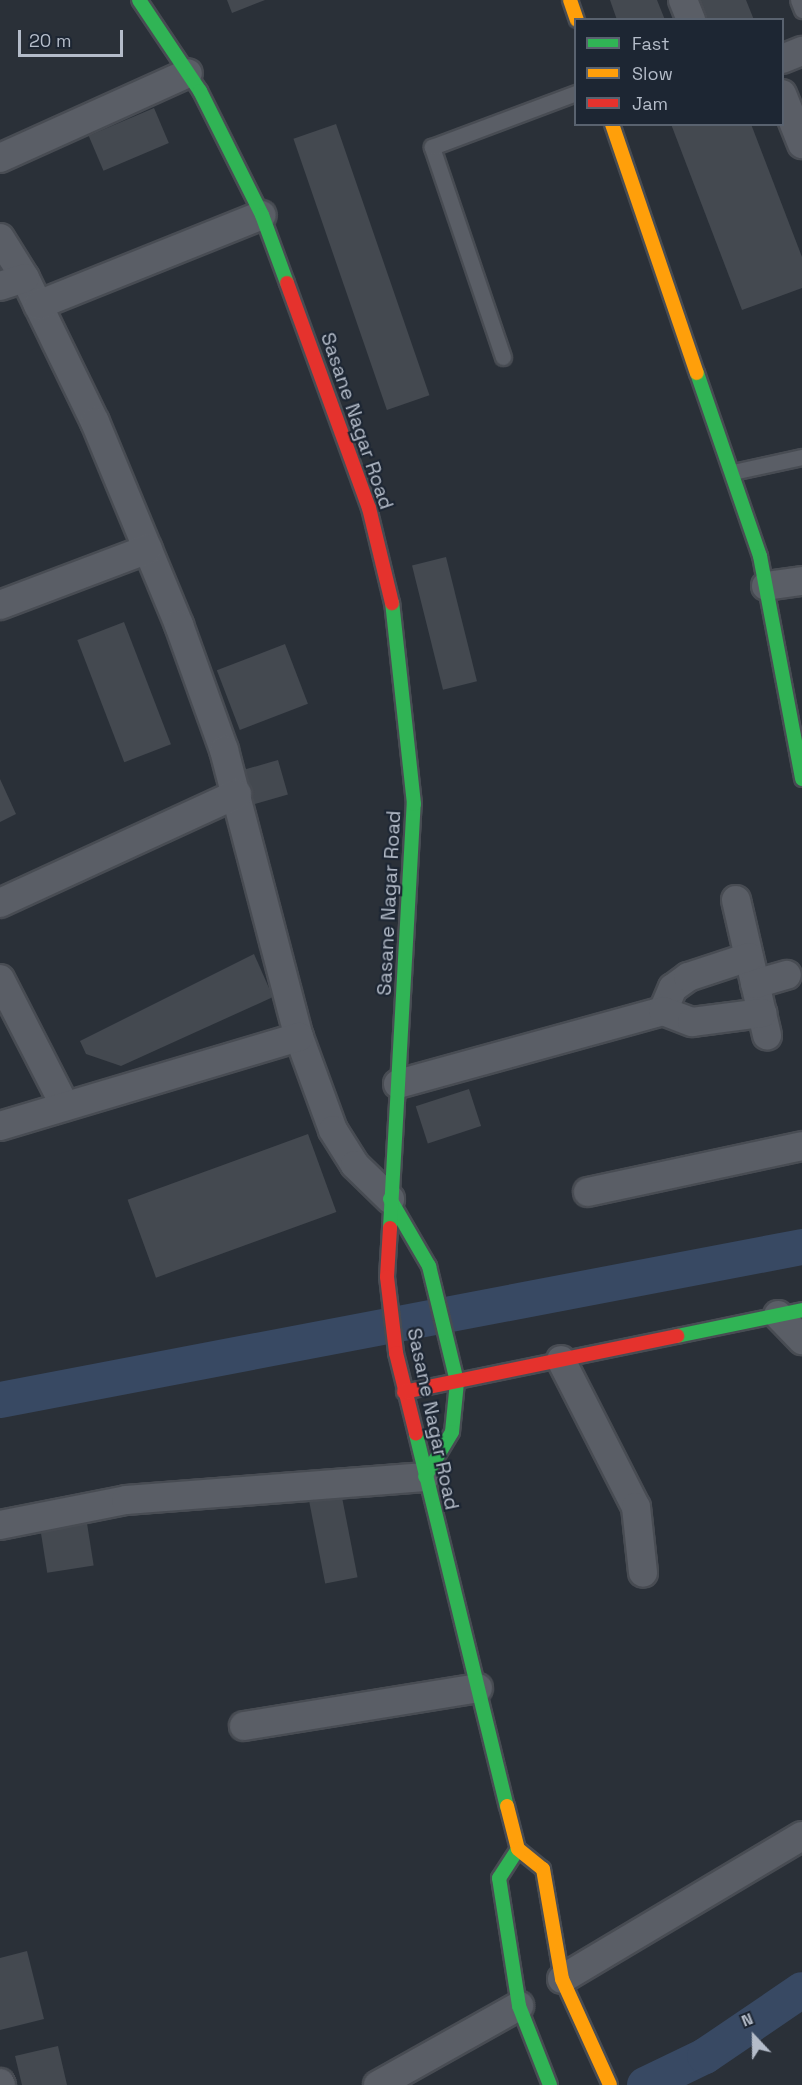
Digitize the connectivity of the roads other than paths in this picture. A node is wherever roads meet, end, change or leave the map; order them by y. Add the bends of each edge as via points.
1 (139, 0) edge
2 (570, 0) edge
3 (683, 0) edge
4 (798, 0) edge
5 (802, 10) edge
6 (575, 18) edge
7 (690, 18) edge
8 (802, 51) edge
9 (784, 59) edge
10 (188, 73) junction
11 (574, 94) edge
12 (784, 97) edge
13 (614, 126) edge
14 (802, 144) edge
15 (0, 158) edge
16 (262, 215) junction
17 (0, 238) edge
18 (13, 282) edge
19 (38, 305) junction
20 (503, 357) dead end
21 (802, 457) edge
22 (733, 472) junction
23 (148, 549) junction
24 (802, 581) edge
25 (766, 586) junction
26 (0, 605) edge
27 (802, 779) edge
28 (237, 794) junction
29 (736, 900) dead end
30 (0, 903) edge
31 (752, 970) junction
32 (787, 975) dead end
33 (0, 979) edge
34 (663, 1011) junction
35 (298, 1037) junction
36 (398, 1084) junction
37 (65, 1106) junction
38 (0, 1126) edge
39 (802, 1146) edge
40 (588, 1192) dead end
41 (390, 1199) junction
42 (790, 1312) edge
43 (802, 1340) edge
44 (561, 1360) junction
45 (457, 1382) junction
46 (404, 1392) junction
47 (425, 1477) junction
48 (0, 1525) edge
49 (643, 1573) dead end
50 (478, 1688) junction
51 (244, 1726) dead end
52 (802, 1836) edge
53 (518, 1849) junction
54 (562, 1979) junction
55 (519, 2006) junction
56 (378, 2085) edge
57 (550, 2085) edge
58 (610, 2085) edge

1 - 10 street, Sasane Nagar Road
2 - 6 street
3 - 7 street
4 - 5 lane
8 - 9 street
10 - 15 street
10 - 16 street, Sasane Nagar Road
11 - 20 lane via 432,147
12 - 14 street
13 - 22 street
16 - 19 street
16 - 36 street, Sasane Nagar Road via 369,508 398,624 414,804
17 - 18 street
18 - 19 street
19 - 23 street via 95,423
21 - 22 lane
22 - 25 street
23 - 26 street
23 - 28 street
24 - 25 street
25 - 27 street
28 - 30 street
28 - 35 street
29 - 31 street
31 - 32 street
31 - 34 street via 688,977 673,988
31 - 34 street via 764,1024 692,1022
33 - 37 street
34 - 36 street
35 - 37 street
35 - 41 street via 333,1130 355,1165
36 - 41 street, Sasane Nagar Road
37 - 38 street
39 - 40 street
41 - 45 street via 429,1266
41 - 46 street, Sasane Nagar Road via 387,1277
42 - 43 street
42 - 44 street
44 - 45 street
44 - 49 street via 636,1507
45 - 46 street
45 - 47 street via 452,1432
46 - 47 street, Sasane Nagar Road
47 - 48 street via 126,1500
47 - 50 street, Sasane Nagar Road
50 - 51 street
50 - 53 street, Sasane Nagar Road
52 - 54 street
53 - 54 street via 543,1869
53 - 55 street via 499,1878
54 - 58 street
55 - 56 street
55 - 57 street

